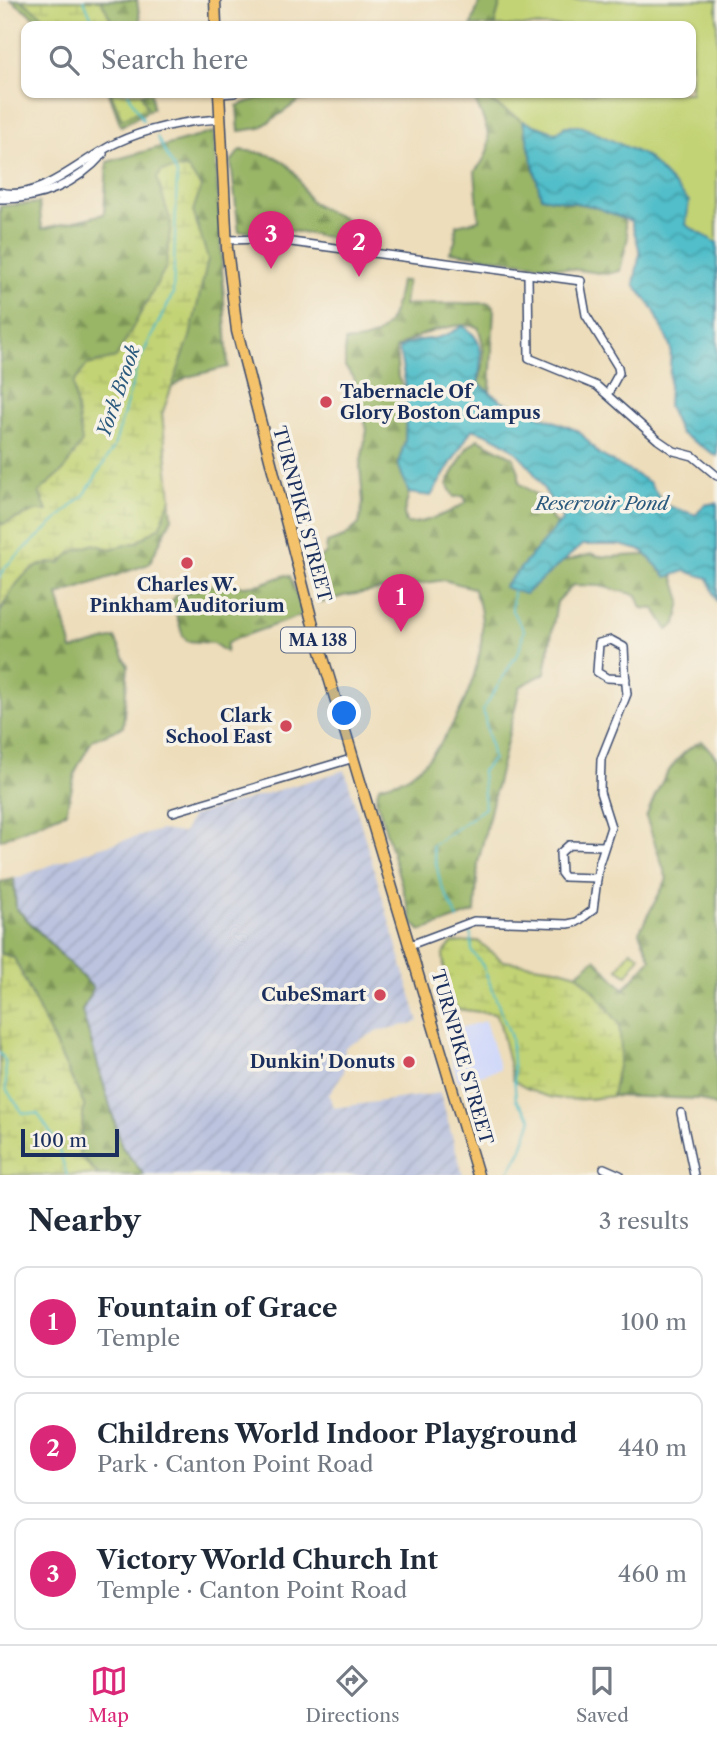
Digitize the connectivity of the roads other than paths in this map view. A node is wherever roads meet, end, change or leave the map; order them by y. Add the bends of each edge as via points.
1 (215, 0) edge
2 (216, 21) edge
3 (219, 98) edge
4 (221, 119) junction
5 (105, 151) junction
6 (0, 192) edge
7 (0, 199) edge
8 (227, 240) junction
9 (527, 274) junction
10 (608, 393) junction
11 (717, 476) edge
12 (626, 679) junction
13 (354, 758) junction
14 (173, 812) dead end
15 (604, 846) junction
16 (597, 878) junction
17 (410, 945) junction
18 (681, 1113) dead end
19 (604, 1168) dead end
20 (478, 1175) edge
21 (620, 1175) edge
22 (694, 1175) edge

1 - 2 main road
3 - 4 main road, TURNPIKE STREET / MA 138
4 - 5 street via 152,130
4 - 8 main road, TURNPIKE STREET / MA 138
5 - 6 street via 27,192
5 - 7 street via 92,167 63,185 30,197
8 - 9 street via 269,239
8 - 13 main road, TURNPIKE STREET / MA 138 via 237,331 293,553
9 - 10 street via 528,358
9 - 10 street via 581,281 586,315 618,367
10 - 11 street via 658,440 693,456
12 - 12 street via 597,672 599,643 611,640 624,647
12 - 15 street via 626,701 598,772 611,827
13 - 14 street
13 - 17 main road, TURNPIKE STREET / MA 138
15 - 16 street
15 - 16 street via 569,845 560,853 564,877
16 - 17 street via 593,910 577,922 474,921
17 - 20 main road, TURNPIKE STREET / MA 138
18 - 22 street
19 - 21 street

